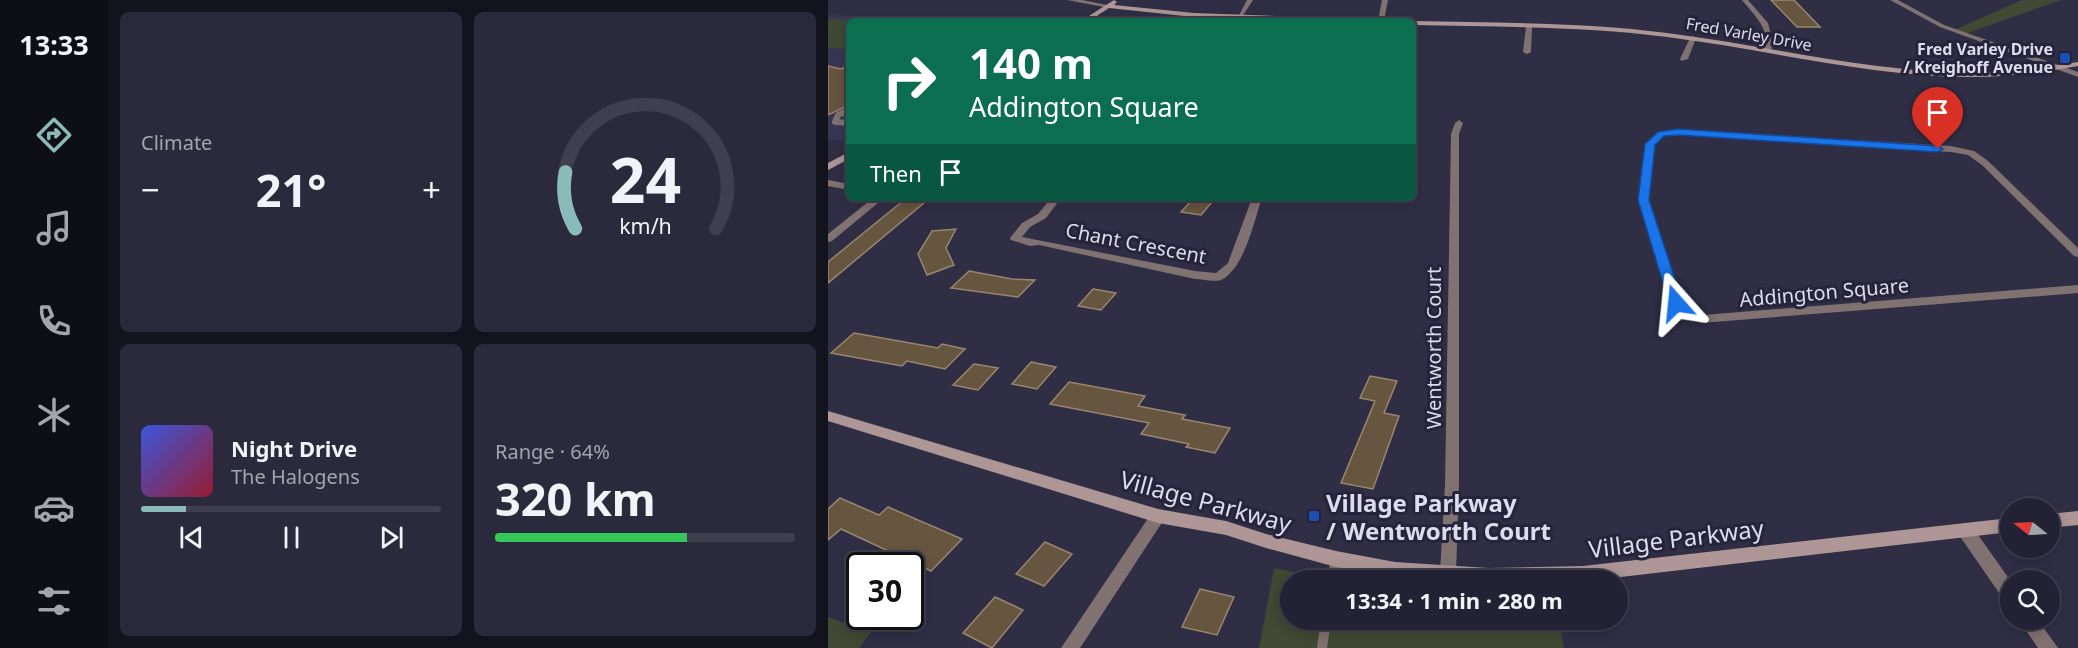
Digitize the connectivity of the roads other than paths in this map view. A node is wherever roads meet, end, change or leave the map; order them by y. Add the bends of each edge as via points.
1 (1070, 0) edge
2 (1117, 0) edge
3 (1250, 0) edge
4 (1385, 0) edge
5 (1745, 0) edge
6 (1893, 0) edge
7 (1108, 6) junction
8 (1240, 16) junction
9 (1089, 18) edge
10 (1288, 18) edge
11 (1382, 18) edge
12 (1416, 23) edge
13 (1529, 27) junction
14 (1693, 38) junction
15 (1767, 50) junction
16 (1527, 52) dead end
17 (1684, 59) dead end
18 (2078, 64) edge
19 (2062, 68) junction
20 (2078, 75) edge
21 (846, 112) edge
22 (831, 122) edge
23 (846, 123) edge
24 (1459, 123) dead end
25 (846, 157) edge
26 (828, 167) edge
27 (828, 183) edge
28 (846, 186) edge
29 (875, 201) edge
30 (1054, 201) edge
31 (1256, 201) edge
32 (828, 239) edge
33 (2078, 254) edge
34 (2078, 289) edge
35 (828, 416) edge
36 (1158, 516) junction
37 (2078, 518) edge
38 (2060, 520) edge
39 (2000, 526) edge
40 (1965, 530) junction
41 (1336, 559) junction
42 (1334, 570) edge
43 (1395, 570) edge
44 (1448, 570) edge
45 (1618, 570) edge
46 (2000, 580) edge
47 (1325, 630) edge
48 (2036, 630) edge
49 (1070, 648) edge
50 (1322, 648) edge
51 (2049, 648) edge

1 - 7 street
2 - 7 street
3 - 8 street
4 - 11 street
5 - 15 street via 1768,29
6 - 19 street via 1942,26
7 - 8 street
7 - 9 street
8 - 10 street
12 - 13 street, Fred Varley Drive
13 - 14 street, Fred Varley Drive
13 - 16 street
14 - 15 street, Fred Varley Drive
14 - 17 street
15 - 19 street, Fred Varley Drive via 1859,67 1939,75 2015,74
18 - 19 street, Fred Varley Drive
19 - 20 street
21 - 22 lane
22 - 23 lane
24 - 44 street, Wentworth Court via 1455,134
25 - 26 street
27 - 28 street
29 - 32 street
30 - 31 street, Chant Crescent via 1015,238 1219,277 1233,264
33 - 34 street, Addington Square via 1971,153 1678,132 1661,134 1650,144 1643,200 1649,222 1658,239 1676,303 1701,319
35 - 36 street, Village Parkway
36 - 41 street, Village Parkway via 1226,528
36 - 49 street
37 - 38 street
39 - 40 street, Village Parkway
40 - 45 street, Village Parkway
40 - 46 street
41 - 42 lane
41 - 43 street, Village Parkway
47 - 50 lane
48 - 51 street

